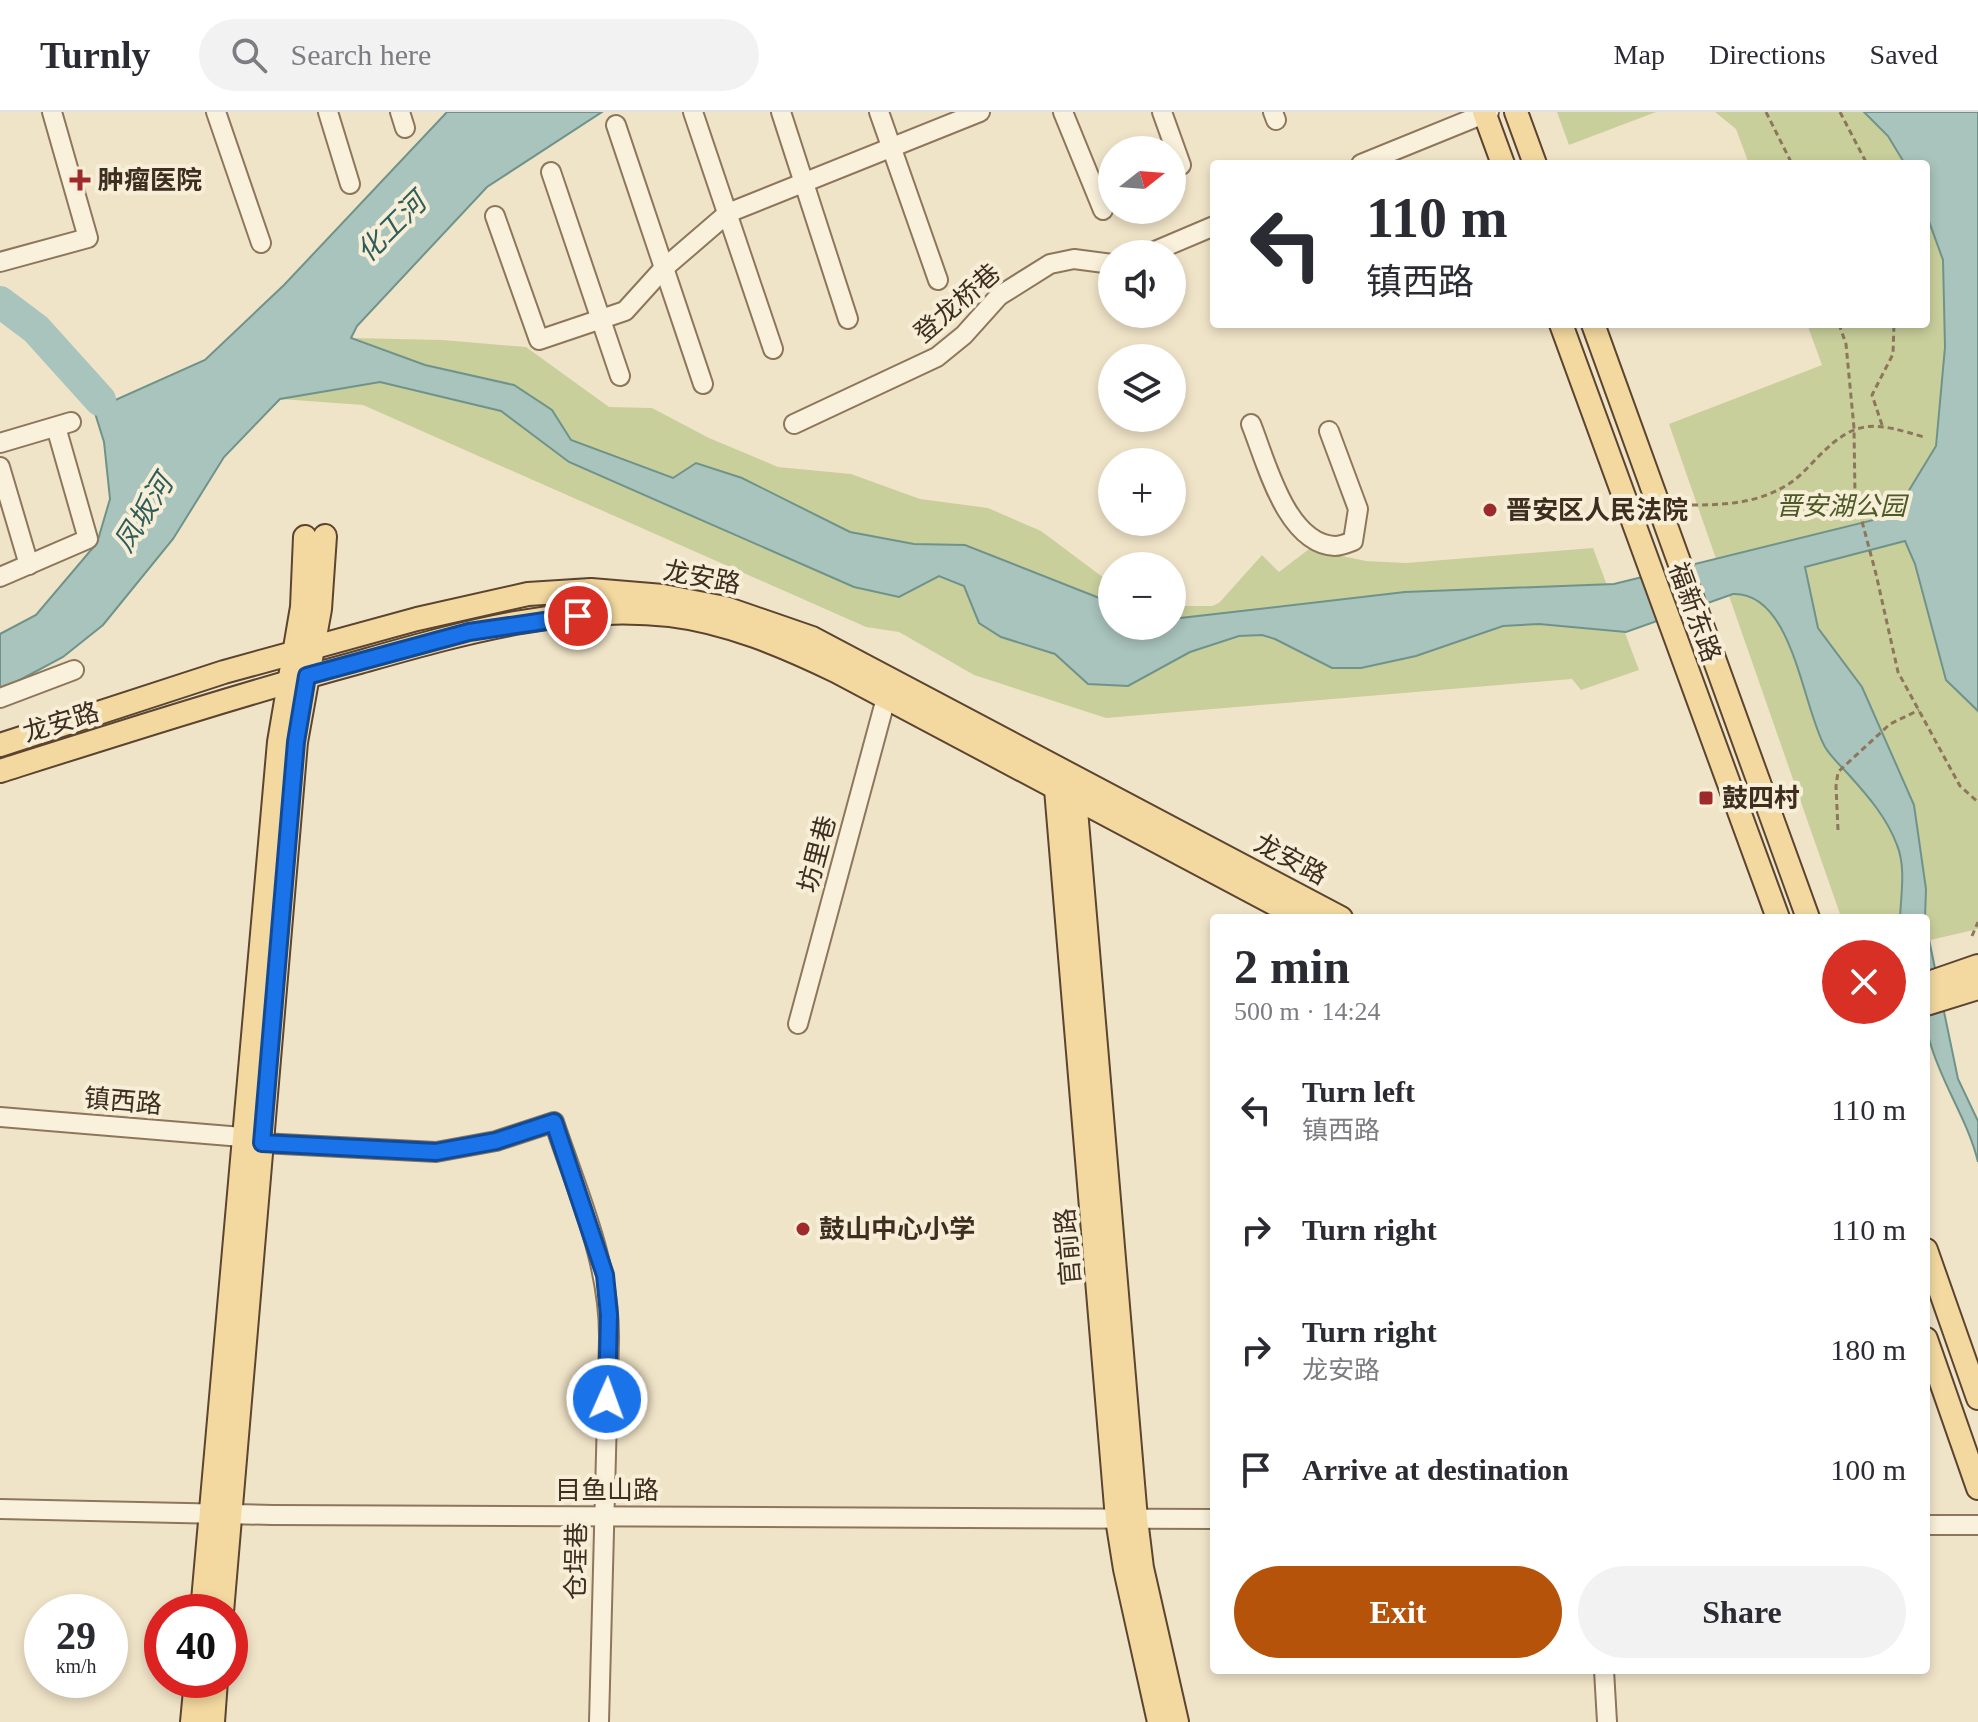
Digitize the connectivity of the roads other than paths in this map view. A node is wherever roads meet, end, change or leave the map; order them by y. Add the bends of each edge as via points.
1 (52, 112) edge
2 (216, 112) edge
3 (328, 112) edge
4 (693, 112) edge
5 (781, 112) edge
6 (879, 112) edge
7 (980, 112) edge
8 (1063, 112) edge
9 (1162, 112) edge
10 (1516, 112) edge
11 (1486, 113) edge
12 (616, 125) dead end
13 (1171, 136) edge
14 (892, 148) junction
15 (1371, 160) edge
16 (1502, 160) edge
17 (1534, 160) edge
18 (551, 172) dead end
19 (350, 184) dead end
20 (804, 184) junction
21 (1098, 198) edge
22 (728, 213) junction
23 (495, 216) dead end
24 (1210, 228) edge
25 (1181, 240) edge
26 (261, 243) dead end
27 (0, 262) edge
28 (1098, 262) edge
29 (663, 269) junction
30 (938, 280) dead end
31 (601, 319) junction
32 (848, 319) dead end
33 (1562, 328) edge
34 (1594, 328) edge
35 (773, 349) dead end
36 (620, 376) dead end
37 (703, 384) dead end
38 (794, 424) dead end
39 (1251, 424) dead end
40 (1329, 431) dead end
41 (0, 443) edge
42 (0, 467) edge
43 (315, 537) dead end
44 (29, 565) junction
45 (0, 577) edge
46 (303, 651) junction
47 (74, 670) dead end
48 (299, 679) junction
49 (0, 698) edge
50 (886, 698) junction
51 (0, 745) edge
52 (0, 771) edge
53 (1064, 781) junction
54 (1294, 914) edge
55 (1333, 914) edge
56 (1777, 914) edge
57 (1807, 914) edge
58 (1978, 966) edge
59 (1930, 983) edge
60 (1978, 988) edge
61 (1930, 1003) edge
62 (798, 1024) dead end
63 (0, 1117) edge
64 (554, 1122) joint
65 (252, 1140) junction
66 (1930, 1261) edge
67 (1930, 1350) edge
68 (1978, 1398) edge
69 (1978, 1488) edge
70 (0, 1509) edge
71 (220, 1514) junction
72 (604, 1516) junction
73 (1127, 1519) junction
74 (1210, 1519) edge
75 (1930, 1525) edge
76 (1978, 1525) edge
77 (205, 1594) edge
78 (222, 1594) edge
79 (1604, 1674) edge
80 (194, 1698) edge
81 (215, 1698) edge
82 (192, 1722) edge
83 (213, 1722) edge
84 (599, 1722) edge
85 (1159, 1722) edge
86 (1177, 1722) edge
87 (1607, 1722) edge

1 - 27 street via 88,238
2 - 26 street
3 - 19 street
4 - 22 street
5 - 20 street
6 - 14 street
7 - 14 street
8 - 21 street
9 - 13 street
10 - 17 main road
11 - 15 street
11 - 16 main road
12 - 29 street
14 - 20 street
14 - 30 street
18 - 31 street
20 - 22 street
20 - 32 street
22 - 29 street
22 - 35 street
23 - 31 street via 539,340
24 - 25 street
28 - 38 street, 登龙桥巷 via 1074,259 1050,264 999,296 937,357
29 - 31 street via 625,311
29 - 37 street
31 - 36 street
33 - 56 main road, 福新东路
34 - 57 main road, 福新东路
39 - 40 street via 1286,512 1313,540 1335,546 1353,541 1358,509
41 - 44 street via 63,424 88,539
42 - 44 street
43 - 46 main road via 320,609
44 - 45 street
46 - 48 main road
46 - 51 main road, 龙安路
46 - 53 main road, 龙安路 via 528,594 591,590 663,596 725,608 812,638
47 - 49 street
48 - 50 main road, 龙安路 via 469,632 560,618 670,615 793,651
48 - 52 main road, 龙安路
48 - 65 main road via 279,742
50 - 53 main road, 龙安路
50 - 62 street, 坊里巷
53 - 54 main road, 龙安路
53 - 55 main road, 龙安路
53 - 73 main road, 官前路
58 - 59 main road
60 - 61 main road
63 - 65 street, 镇西路
64 - 65 street, 镇西路 via 496,1141 436,1152
64 - 72 street, 仓埕巷 via 608,1294
65 - 71 main road
66 - 68 main road
67 - 69 main road
70 - 71 street, 目鱼山路
71 - 72 street, 目鱼山路
71 - 77 main road
71 - 78 main road
72 - 73 street, 目鱼山路
72 - 84 street, 仓埕巷
73 - 74 street, 目鱼山路
73 - 85 main road, 官前路 via 1125,1569
73 - 86 main road, 官前路
75 - 76 street
79 - 87 street
80 - 82 main road
81 - 83 main road

